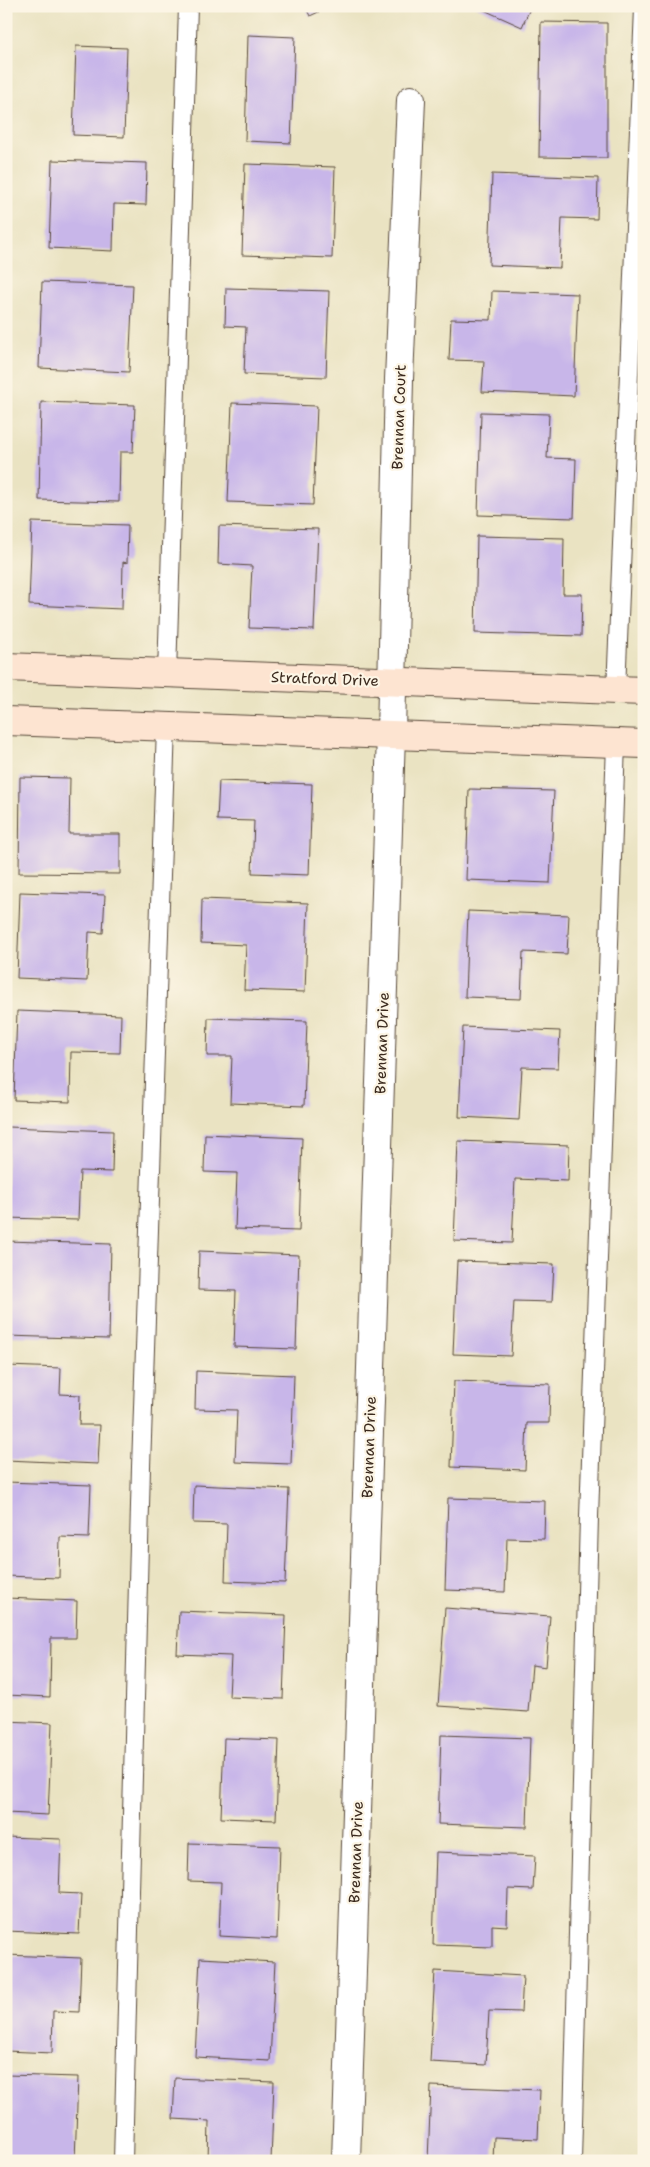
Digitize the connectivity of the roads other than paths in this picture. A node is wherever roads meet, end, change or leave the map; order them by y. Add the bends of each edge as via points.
1 (188, 6) edge
2 (644, 8) edge
3 (411, 100) dead end
4 (6, 667) edge
5 (167, 674) junction
6 (392, 682) junction
7 (616, 690) junction
8 (644, 691) edge
9 (6, 722) edge
10 (166, 727) junction
11 (391, 734) junction
12 (616, 743) junction
13 (644, 744) edge
14 (123, 2161) edge
15 (346, 2161) edge
16 (572, 2161) edge

1 - 5 lane
2 - 7 lane
3 - 6 street, Brennan Court
4 - 5 street, Stratford Drive
5 - 6 street, Stratford Drive
6 - 7 street, Stratford Drive
6 - 11 street, Brennan Court
7 - 8 street, Stratford Drive
9 - 10 street
10 - 11 street
10 - 14 lane via 141,1467
11 - 12 street
11 - 15 street, Brennan Drive
12 - 13 street
12 - 16 lane via 588,1517

